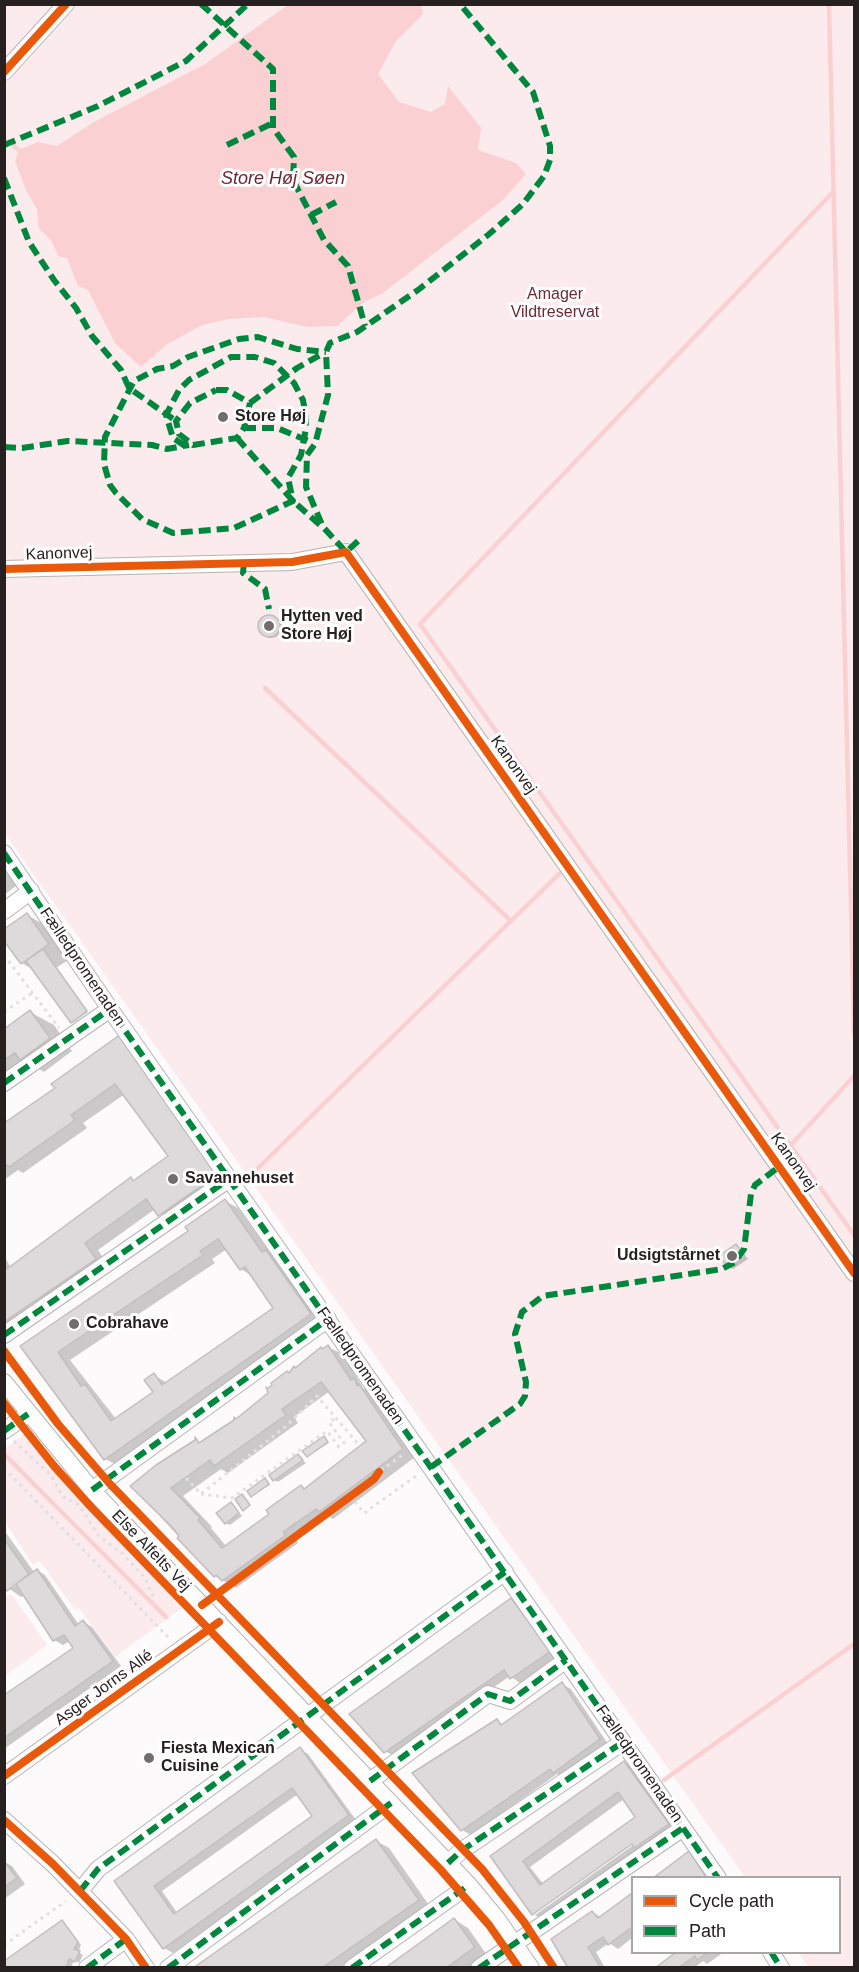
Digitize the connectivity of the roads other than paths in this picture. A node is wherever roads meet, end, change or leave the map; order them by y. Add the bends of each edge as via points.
1 (66, 4) edge
2 (4, 72) edge
3 (4, 569) edge
4 (4, 853) edge
5 (32, 891) junction
6 (4, 911) edge
7 (110, 1009) junction
8 (4, 1083) edge
9 (230, 1179) junction
10 (855, 1273) edge
11 (328, 1319) junction
12 (4, 1335) edge
13 (4, 1382) edge
14 (28, 1414) junction
15 (10, 1436) edge
16 (87, 1497) junction
17 (505, 1572) junction
18 (219, 1622) junction
19 (566, 1660) junction
20 (308, 1718) junction
21 (623, 1742) junction
22 (4, 1776) edge
23 (370, 1781) junction
24 (391, 1803) junction
25 (4, 1820) edge
26 (683, 1828) junction
27 (448, 1863) junction
28 (717, 1876) edge
29 (469, 1885) junction
30 (80, 1891) junction
31 (126, 1939) junction
32 (514, 1942) junction
33 (772, 1954) edge
34 (87, 1968) edge
35 (146, 1968) edge
36 (168, 1968) edge
37 (352, 1968) edge
38 (479, 1968) edge
39 (531, 1968) edge
40 (781, 1968) edge

1 - 2 street
3 - 10 street, Kanonvej via 292,562 346,552
4 - 5 street, Fælledpromenaden
5 - 6 street
5 - 7 street, Fælledpromenaden
7 - 8 street
7 - 9 street, Fælledpromenaden
9 - 11 street, Fælledpromenaden
9 - 12 street
11 - 16 street
11 - 17 street, Fælledpromenaden
13 - 14 street, Else Alfelts Vej
14 - 15 street
14 - 16 street, Else Alfelts Vej
16 - 18 street, Else Alfelts Vej
17 - 19 street, Fælledpromenaden
17 - 20 street
18 - 20 street, Else Alfelts Vej
18 - 22 street, Asger Jorns Allé
19 - 21 street, Fælledpromenaden
19 - 23 street via 510,1701 488,1694
20 - 23 street, Else Alfelts Vej
20 - 30 street via 98,1869
21 - 26 street, Fælledpromenaden
21 - 27 street
23 - 24 street, Else Alfelts Vej
24 - 27 street, Else Alfelts Vej
24 - 36 street
25 - 30 street
26 - 28 street, Fælledpromenaden
26 - 32 street
27 - 29 street, Else Alfelts Vej
29 - 32 street, Else Alfelts Vej
29 - 37 street
30 - 31 street
31 - 34 street
31 - 35 street
32 - 38 street
32 - 39 street, Else Alfelts Vej
33 - 40 street

